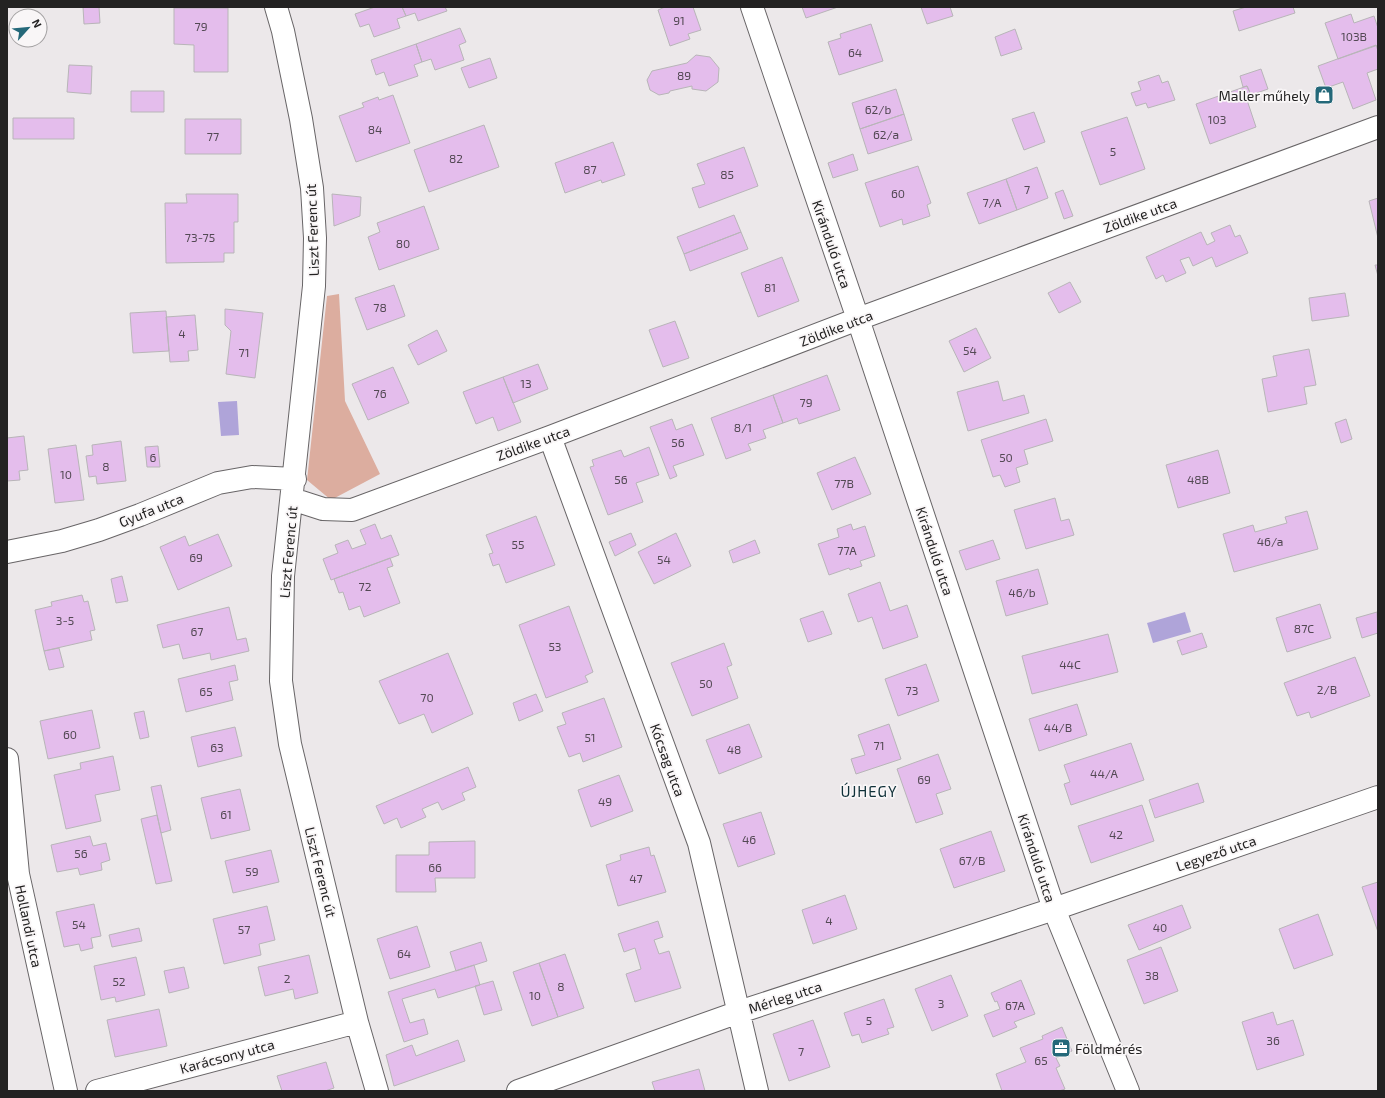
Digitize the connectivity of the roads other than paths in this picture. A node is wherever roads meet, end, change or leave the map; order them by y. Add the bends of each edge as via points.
1 (276, 7) edge
2 (752, 7) edge
3 (1378, 127) edge
4 (858, 320) junction
5 (550, 437) junction
6 (294, 489) junction
7 (7, 552) edge
8 (7, 759) edge
9 (1378, 798) edge
10 (1054, 909) junction
11 (739, 1012) junction
12 (358, 1022) junction
13 (66, 1091) edge
14 (98, 1091) edge
15 (377, 1091) edge
16 (518, 1091) edge
17 (757, 1091) edge
18 (1128, 1091) edge

1 - 6 street, Liszt Ferenc út via 301,119 312,188 315,238 314,286
2 - 4 street, Kiránduló utca
3 - 4 street, Zöldike utca
4 - 5 street, Zöldike utca
4 - 10 street, Kiránduló utca
5 - 6 street, Zöldike utca via 352,510 323,509
5 - 11 street, Kócsag utca via 699,843
6 - 7 street, Gyufa utca via 252,477 218,483 99,530 62,541
6 - 12 street, Liszt Ferenc út via 284,576 281,681 290,744
8 - 13 street, Hollandi utca via 18,874
9 - 10 street, Legyező utca
10 - 11 street, Mérleg utca
10 - 18 street, Kiránduló utca
11 - 16 street, Mérleg utca
11 - 17 street, Kócsag utca
12 - 14 street, Karácsony utca
12 - 15 street, Liszt Ferenc út

